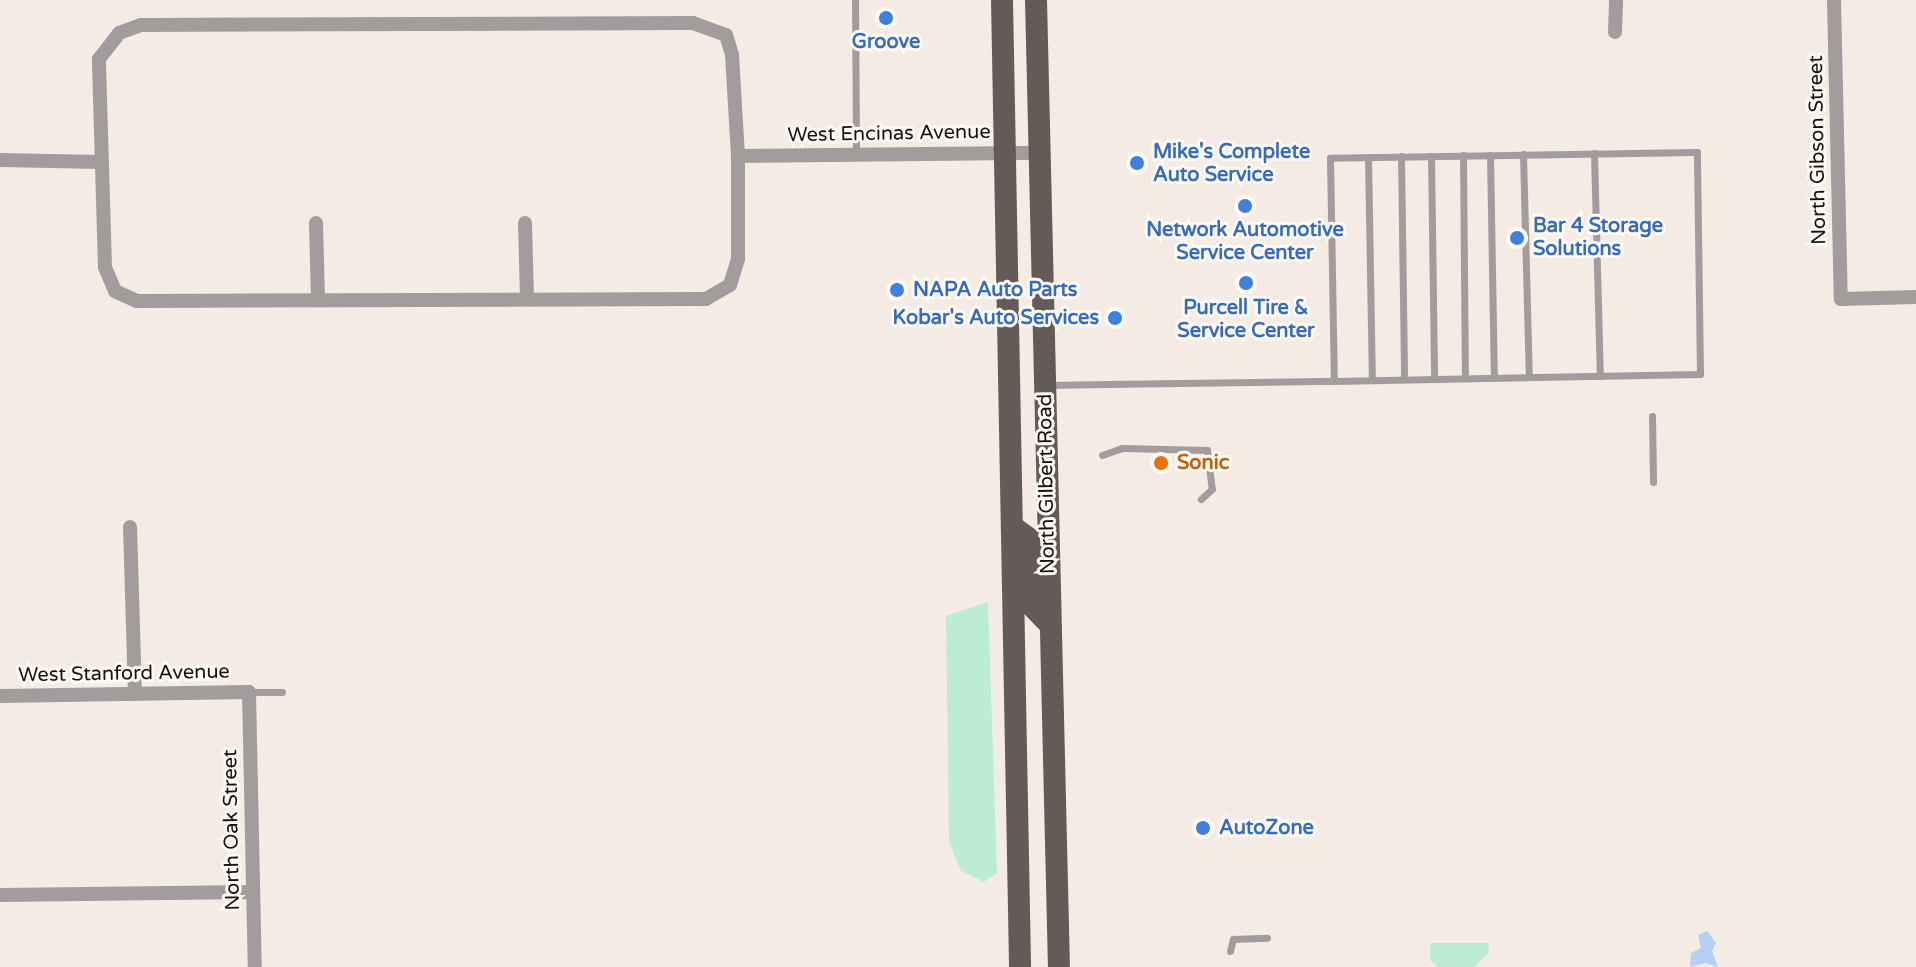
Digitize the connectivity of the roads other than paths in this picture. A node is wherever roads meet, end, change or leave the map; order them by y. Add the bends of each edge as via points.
1 (855, 0) edge
2 (1002, 0) edge
3 (1036, 0) edge
4 (1616, 0) edge
5 (1834, 0) edge
6 (1615, 32) dead end
7 (1005, 153) junction
8 (1040, 153) junction
9 (1594, 153) junction
10 (856, 154) junction
11 (1523, 154) junction
12 (1463, 155) junction
13 (1490, 155) junction
14 (738, 156) junction
15 (1401, 156) junction
16 (1431, 156) junction
17 (1368, 157) junction
18 (0, 160) edge
19 (101, 162) junction
20 (316, 223) dead end
21 (525, 223) dead end
22 (1916, 297) edge
23 (318, 299) junction
24 (527, 299) junction
25 (1600, 376) junction
26 (1529, 377) junction
27 (1465, 378) junction
28 (1494, 378) junction
29 (1404, 379) junction
30 (1434, 379) junction
31 (1372, 380) junction
32 (1334, 381) junction
33 (1045, 385) junction
34 (1652, 416) dead end
35 (1102, 455) dead end
36 (1653, 482) dead end
37 (1201, 499) dead end
38 (130, 527) dead end
39 (1013, 527) junction
40 (1049, 624) junction
41 (249, 692) junction
42 (282, 692) dead end
43 (135, 694) junction
44 (0, 696) edge
45 (253, 892) junction
46 (0, 895) edge
47 (1267, 938) dead end
48 (1230, 951) dead end
49 (255, 967) edge
50 (1020, 967) edge
51 (1059, 967) edge

1 - 10 lane
2 - 7 main road, North Gilbert Road
3 - 8 main road, North Gilbert Road
4 - 6 street
5 - 22 street, North Gibson Street via 1841,299
7 - 8 street, West Encinas Avenue
7 - 10 street, West Encinas Avenue
7 - 39 main road, North Gilbert Road
8 - 33 main road, North Gilbert Road
9 - 11 lane
9 - 25 lane
9 - 25 lane via 1697,152 1700,374
10 - 14 street, West Encinas Avenue
11 - 13 lane
11 - 26 lane
12 - 13 lane
12 - 16 lane
12 - 27 lane
13 - 28 lane
14 - 19 street via 726,35 693,23 157,24 119,33 99,59
14 - 24 street via 738,259 730,285 706,299
15 - 16 lane
15 - 17 lane
15 - 29 lane
16 - 30 lane
17 - 31 lane
17 - 32 lane via 1330,158
18 - 19 street
19 - 23 street via 105,267 115,291 137,301
20 - 23 street
21 - 24 street
23 - 24 street
25 - 26 lane
26 - 28 lane
27 - 28 lane
27 - 30 lane
29 - 30 lane
29 - 31 lane
31 - 32 lane
32 - 33 lane
33 - 40 main road, North Gilbert Road
34 - 36 lane
35 - 37 lane via 1122,448 1207,450 1212,489
38 - 43 street
39 - 40 main road via 1028,538 1030,604
39 - 50 main road, North Gilbert Road
40 - 51 main road, North Gilbert Road
41 - 42 lane
41 - 43 street, West Stanford Avenue
41 - 45 street, North Oak Street
43 - 44 street, West Stanford Avenue
45 - 46 street
45 - 49 street, North Oak Street
47 - 48 lane via 1233,939

